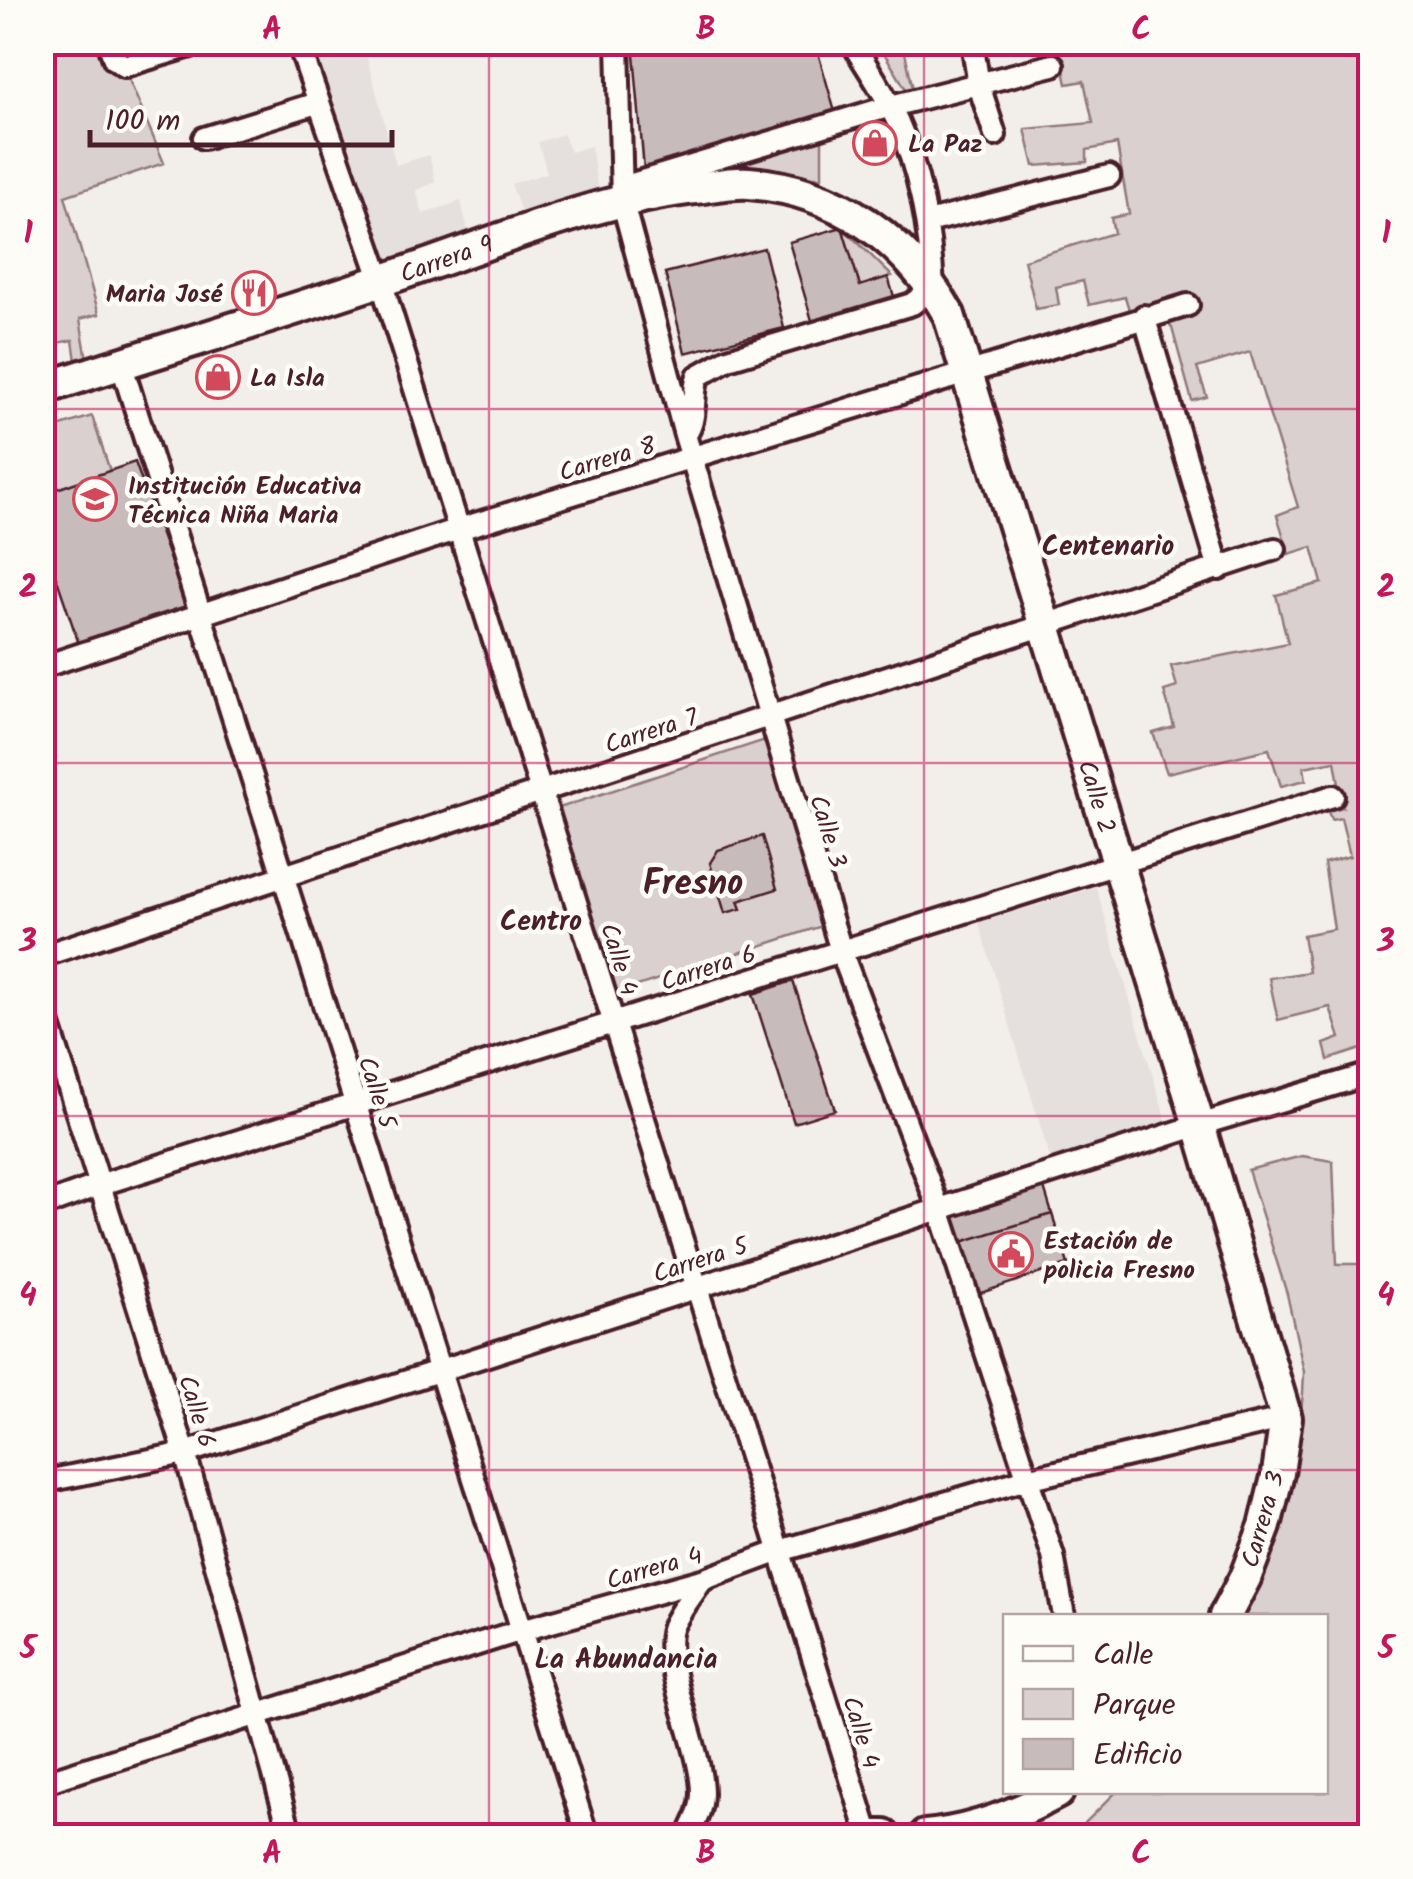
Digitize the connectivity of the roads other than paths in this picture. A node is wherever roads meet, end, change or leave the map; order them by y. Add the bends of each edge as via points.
1 (108, 42) edge
2 (204, 42) edge
3 (298, 42) edge
4 (618, 42) edge
5 (852, 42) edge
6 (972, 42) edge
7 (1053, 65) dead end
8 (979, 86) junction
9 (317, 103) junction
10 (891, 106) junction
11 (995, 135) dead end
12 (204, 138) dead end
13 (1109, 176) dead end
14 (622, 194) junction
15 (853, 213) joint
16 (928, 222) junction
17 (381, 281) junction
18 (933, 288) junction
19 (1188, 304) dead end
20 (1144, 316) junction
21 (121, 363) junction
22 (967, 370) junction
23 (42, 388) edge
24 (685, 435) junction
25 (692, 458) junction
26 (459, 529) junction
27 (1275, 549) dead end
28 (1219, 569) junction
29 (201, 616) junction
30 (1046, 626) junction
31 (42, 667) edge
32 (772, 716) junction
33 (542, 792) junction
34 (1333, 796) dead end
35 (1118, 864) junction
36 (284, 877) junction
37 (840, 951) junction
38 (42, 956) edge
39 (42, 1004) edge
40 (614, 1023) junction
41 (1370, 1074) edge
42 (355, 1104) junction
43 (1199, 1125) junction
44 (102, 1184) junction
45 (42, 1206) edge
46 (939, 1208) junction
47 (696, 1286) junction
48 (439, 1369) junction
49 (1286, 1418) junction
50 (185, 1453) junction
51 (1027, 1480) junction
52 (42, 1482) edge
53 (780, 1551) junction
54 (702, 1580) junction
55 (1064, 1614) edge
56 (1226, 1614) edge
57 (522, 1630) junction
58 (259, 1714) junction
59 (42, 1783) edge
60 (1054, 1794) edge
61 (291, 1836) edge
62 (587, 1836) edge
63 (688, 1836) edge
64 (868, 1836) edge
65 (884, 1836) edge
66 (925, 1836) edge

1 - 2 street via 124,66
3 - 9 street, Calle 4
4 - 14 street, Calle 3
5 - 10 street
6 - 8 street
7 - 8 street
8 - 10 street
8 - 11 street
9 - 12 street
9 - 17 street, Calle 4
10 - 14 street
10 - 16 street
13 - 16 street
14 - 15 highway, Carrera 9 via 745,183 791,189
14 - 17 highway, Carrera 9
14 - 24 street, Calle 3
15 - 18 highway, Calle 2 via 895,243
16 - 18 street
17 - 21 highway, Carrera 9
17 - 26 street, Calle 4
18 - 22 highway, Calle 2
18 - 24 street via 912,304 728,359 698,376
19 - 20 street, Carrera 8
20 - 22 street, Carrera 8
20 - 28 street
21 - 23 highway, Carrera 9
21 - 29 street, Calle 5
22 - 25 street, Carrera 8
22 - 30 highway, Calle 2
24 - 25 street, Calle 3
25 - 26 street, Carrera 8
25 - 32 street, Calle 3
26 - 29 street, Carrera 8
26 - 33 street, Calle 4
27 - 28 street, Carrera 7
28 - 30 street, Carrera 7
29 - 31 street, Carrera 8
29 - 36 street, Calle 5
30 - 32 street, Carrera 7
30 - 35 highway, Calle 2
32 - 33 street, Carrera 7
32 - 37 street, Calle 3
33 - 36 street, Carrera 7
33 - 40 street, Calle 4
34 - 35 street, Carrera 6
35 - 37 street, Carrera 6
35 - 43 highway, Calle 2
36 - 38 street, Carrera 7
36 - 42 street, Calle 5
37 - 40 street, Carrera 6
37 - 46 street, Calle 3
39 - 44 street, Calle 6
40 - 42 street, Carrera 6
40 - 47 street, Calle 4
41 - 43 street, Carrera 5
42 - 44 street, Carrera 6
42 - 48 street, Calle 5
43 - 46 street, Carrera 5
43 - 49 highway, Calle 2
44 - 45 street, Carrera 6
44 - 50 street, Calle 6
46 - 47 street, Carrera 5
46 - 51 street, Calle 3
47 - 48 street, Carrera 5
47 - 53 street, Calle 4
48 - 50 street, Carrera 5
48 - 57 street, Calle 5
49 - 51 street, Carrera 4
49 - 56 highway, Carrera 3 via 1264,1526
50 - 52 street, Carrera 5
50 - 58 street, Calle 6
51 - 53 street, Carrera 4
51 - 55 street, Calle 3 via 1053,1556
53 - 54 street, Carrera 4
53 - 64 street, Calle 4
54 - 57 street, Carrera 4
54 - 63 street via 672,1629 671,1656 702,1791
57 - 58 street, Carrera 4
57 - 62 street, Calle 5
58 - 59 street, Carrera 4
58 - 61 street, Calle 6
60 - 66 highway via 980,1826
64 - 65 highway

